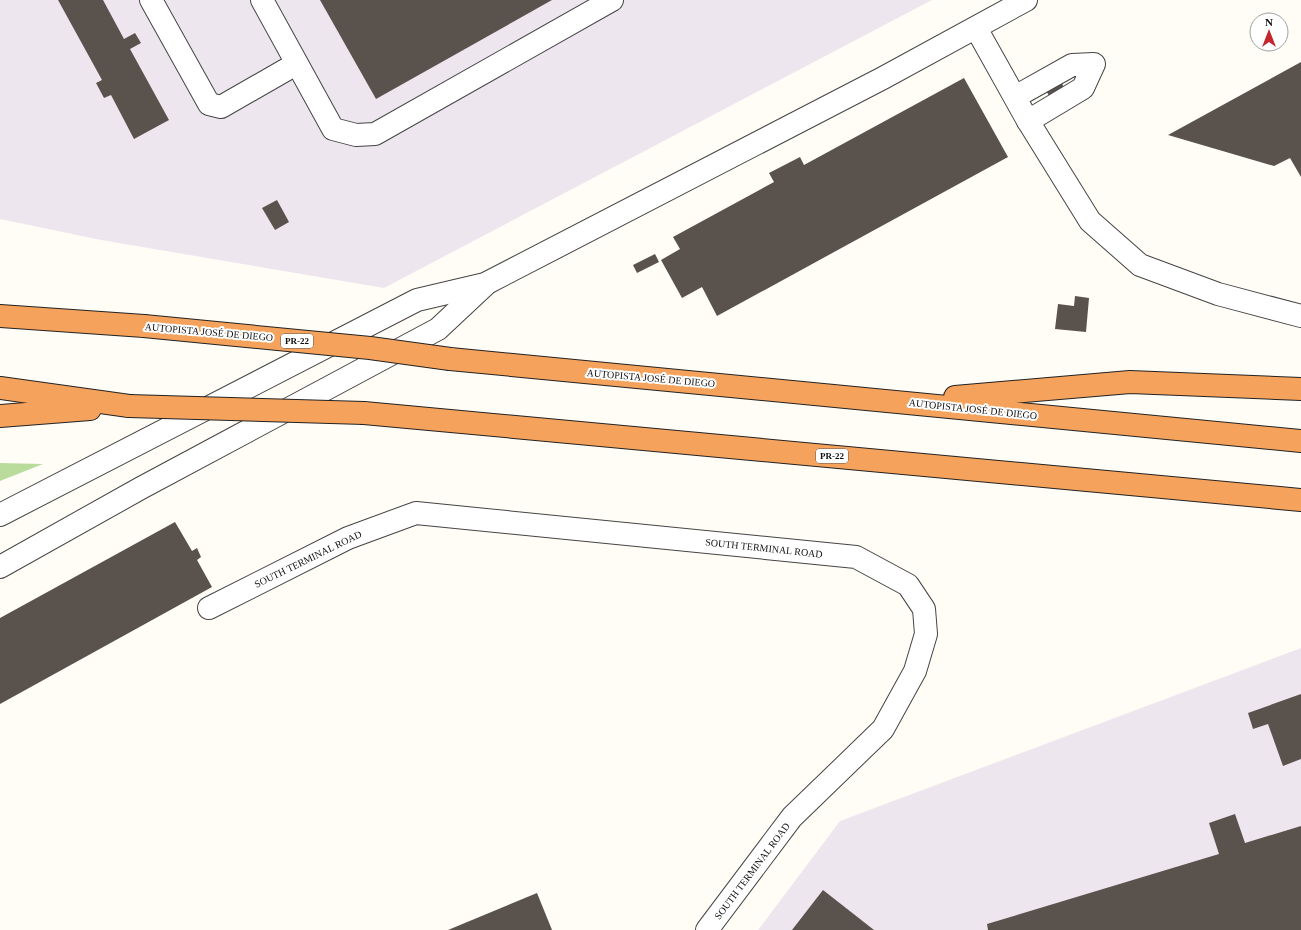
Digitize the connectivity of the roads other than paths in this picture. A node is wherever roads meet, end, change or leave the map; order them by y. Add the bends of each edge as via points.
1 (151, 0) edge
2 (262, 0) edge
3 (612, 0) edge
4 (1026, 0) edge
5 (976, 28) junction
6 (296, 64) junction
7 (1015, 97) junction
8 (1028, 121) junction
9 (485, 284) junction
10 (0, 316) edge
11 (1301, 316) edge
12 (0, 388) edge
13 (1301, 389) edge
14 (902, 402) junction
15 (129, 406) junction
16 (0, 416) edge
17 (1301, 441) edge
18 (1301, 500) edge
19 (0, 515) edge
20 (0, 567) edge
21 (209, 608) dead end
22 (707, 930) edge

1 - 6 street via 209,104 221,107
2 - 6 street
3 - 6 street via 375,134 356,135 333,129
4 - 5 street
5 - 7 street
5 - 9 street
7 - 8 street
7 - 8 street via 1072,66 1094,64 1083,88
8 - 11 street via 1090,220 1140,265 1218,294
9 - 19 street via 417,300
9 - 20 street via 438,329 141,488
10 - 14 highway, AUTOPISTA JOSÉ DE DIEGO / PR-22, bridge via 144,326 370,348 450,359
12 - 15 highway, PR-22
13 - 14 highway via 1130,382
14 - 17 highway, AUTOPISTA JOSÉ DE DIEGO / PR-22
15 - 16 highway, PR-22
15 - 18 highway, PR-22, bridge via 364,413
21 - 22 street, SOUTH TERMINAL ROAD via 348,538 416,513 856,557 908,585 924,610 926,634 915,671 883,729 792,817

